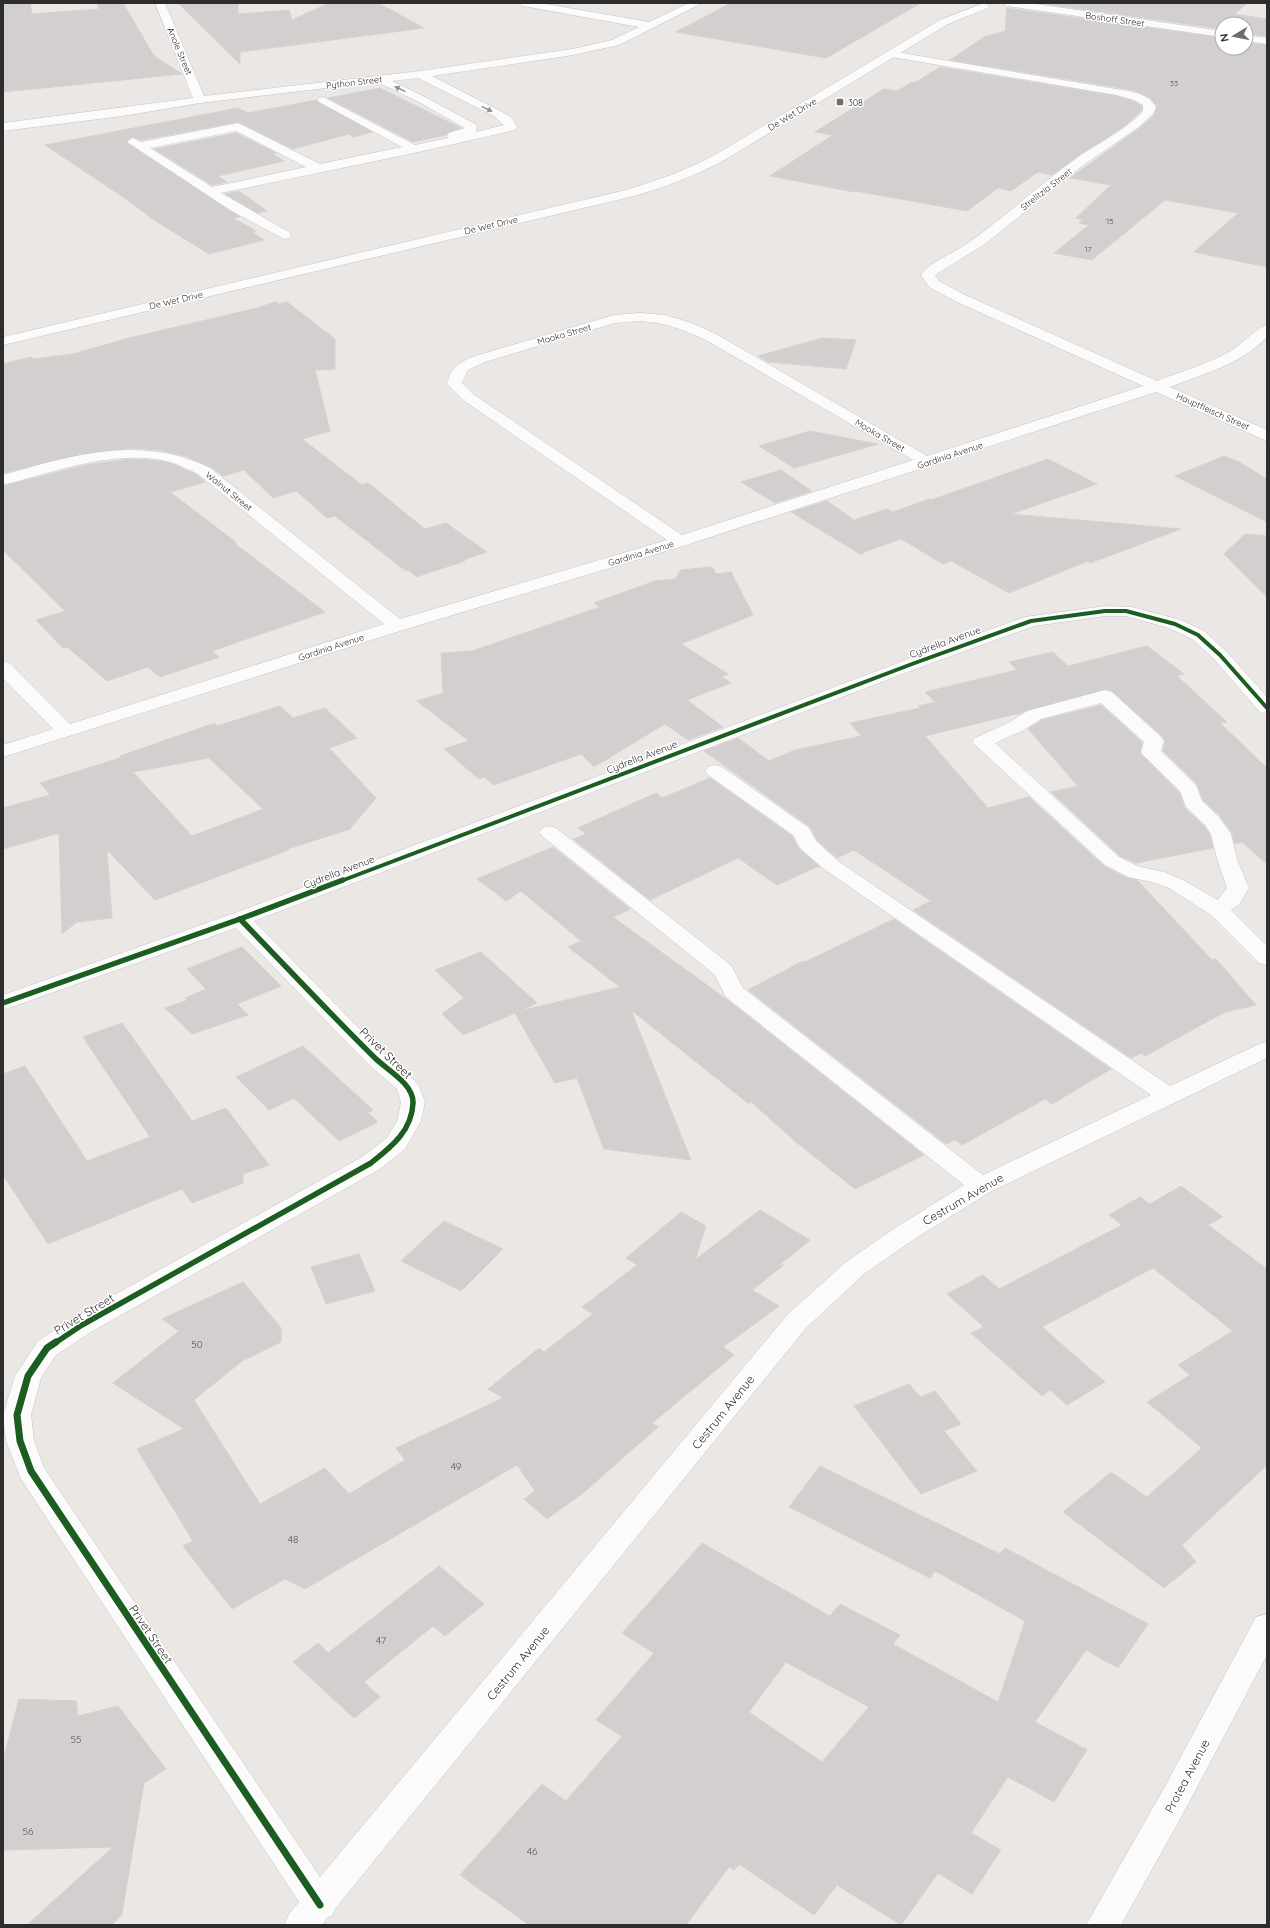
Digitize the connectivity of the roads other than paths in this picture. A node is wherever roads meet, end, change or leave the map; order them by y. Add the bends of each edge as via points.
1 (160, 3) edge
2 (523, 3) edge
3 (696, 3) edge
4 (964, 3) edge
5 (997, 4) edge
6 (944, 22) junction
7 (651, 26) junction
8 (1214, 33) edge
9 (1254, 39) edge
10 (1267, 41) edge
11 (890, 54) junction
12 (420, 74) junction
13 (379, 79) junction
14 (200, 100) junction
15 (322, 100) dead end
16 (3, 127) edge
17 (410, 148) junction
18 (316, 167) junction
19 (207, 189) junction
20 (284, 235) dead end
21 (1267, 328) edge
22 (3, 341) edge
23 (1158, 386) junction
24 (1267, 436) edge
25 (928, 462) junction
26 (3, 480) edge
27 (680, 541) junction
28 (397, 626) junction
29 (3, 668) edge
30 (1267, 708) edge
31 (66, 731) junction
32 (3, 751) edge
33 (715, 771) dead end
34 (549, 832) dead end
35 (1219, 910) junction
36 (240, 919) junction
37 (1267, 958) edge
38 (3, 1003) edge
39 (1267, 1049) edge
40 (1168, 1096) junction
41 (981, 1186) junction
42 (1267, 1626) edge
43 (320, 1905) junction
44 (301, 1925) edge
45 (1103, 1925) edge

1 - 14 street, Anole Street
2 - 7 street
3 - 7 street, Python Street
4 - 5 street, Boshoff Street
4 - 6 street, De Wet Drive
5 - 6 street, De Wet Drive
5 - 8 street, Boshoff Street
6 - 11 street, De Wet Drive
7 - 12 street, Python Street via 615,43 597,48
9 - 10 street
11 - 22 street, De Wet Drive via 724,155 680,178 630,193
11 - 23 street, Strelitzia Street via 1106,90 1143,99 1149,104 1149,113 1139,121 1088,156 962,254 933,269 928,275 934,284 960,298
12 - 13 street, Python Street
12 -> 17 street via 498,114 511,126 498,131
13 - 14 street, Python Street
17 -> 13 street via 467,133 471,127
14 - 16 street, Python Street
15 - 17 street
17 - 18 street
18 - 19 street
18 - 19 street via 238,127 136,144
19 - 20 street
21 - 23 street, Gardinia Avenue via 1250,346 1216,363
23 - 24 street, Hauptfleisch Street
23 - 25 street, Gardinia Avenue
25 - 27 street, Gardinia Avenue
25 - 27 street, Mooka Street via 711,337 665,319 614,319 462,366 456,374 454,384 468,397
26 - 28 street, Walnut Street via 54,465 107,456 140,454 185,462 204,471
27 - 28 street, Gardinia Avenue
28 - 31 street, Gardinia Avenue
29 - 31 street
30 - 36 street, Cydrella Avenue via 1220,655 1198,635 1175,624 1126,611 1031,621 897,669
31 - 32 street, Gardinia Avenue
33 - 40 street via 802,832 807,844 831,865
34 - 41 street via 723,970 734,992
35 - 35 street via 1231,900 1238,888 1220,834 1212,821 1193,803 1189,789 1151,752 1154,741 1105,696 1034,715 1015,728 982,742 1112,861 1135,873 1157,876 1176,884
35 - 37 street
36 - 38 street, Cydrella Avenue
36 - 43 street, Privet Street via 376,1059 407,1086 413,1102 409,1121 396,1143 371,1163 82,1325 47,1348 28,1376 17,1415 20,1441 31,1471
39 - 40 street, Cestrum Avenue
40 - 41 street, Cestrum Avenue
41 - 43 street, Cestrum Avenue via 854,1268 798,1321
42 - 45 street, Protea Avenue via 1174,1800
43 - 44 street, Cestrum Avenue

